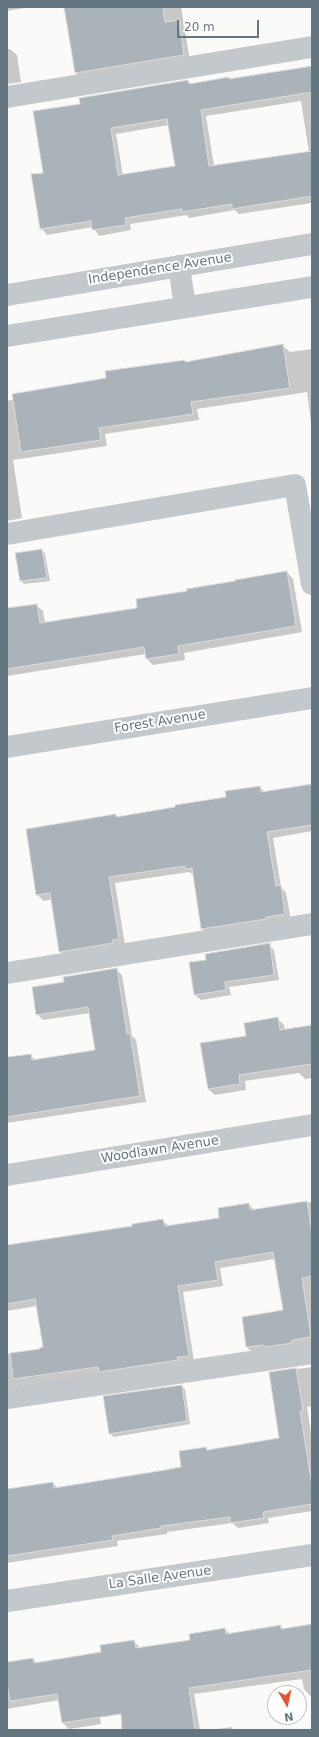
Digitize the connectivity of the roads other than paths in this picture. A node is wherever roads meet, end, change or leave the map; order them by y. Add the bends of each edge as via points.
1 (312, 47) edge
2 (7, 97) edge
3 (312, 244) edge
4 (178, 266) junction
5 (312, 287) edge
6 (7, 295) edge
7 (185, 307) junction
8 (7, 336) edge
9 (7, 534) edge
10 (312, 584) edge
11 (312, 698) edge
12 (7, 747) edge
13 (312, 924) edge
14 (7, 973) edge
15 (312, 1124) edge
16 (7, 1175) edge
17 (312, 1353) edge
18 (7, 1398) edge
19 (312, 1555) edge
20 (7, 1601) edge

1 - 2 street
3 - 4 street, Independence Avenue
4 - 6 street, Independence Avenue
4 - 7 street
5 - 7 street
7 - 8 street
9 - 10 street via 295,486
11 - 12 street, Forest Avenue
13 - 14 street
15 - 16 street, Woodlawn Avenue
17 - 18 street
19 - 20 street, La Salle Avenue

